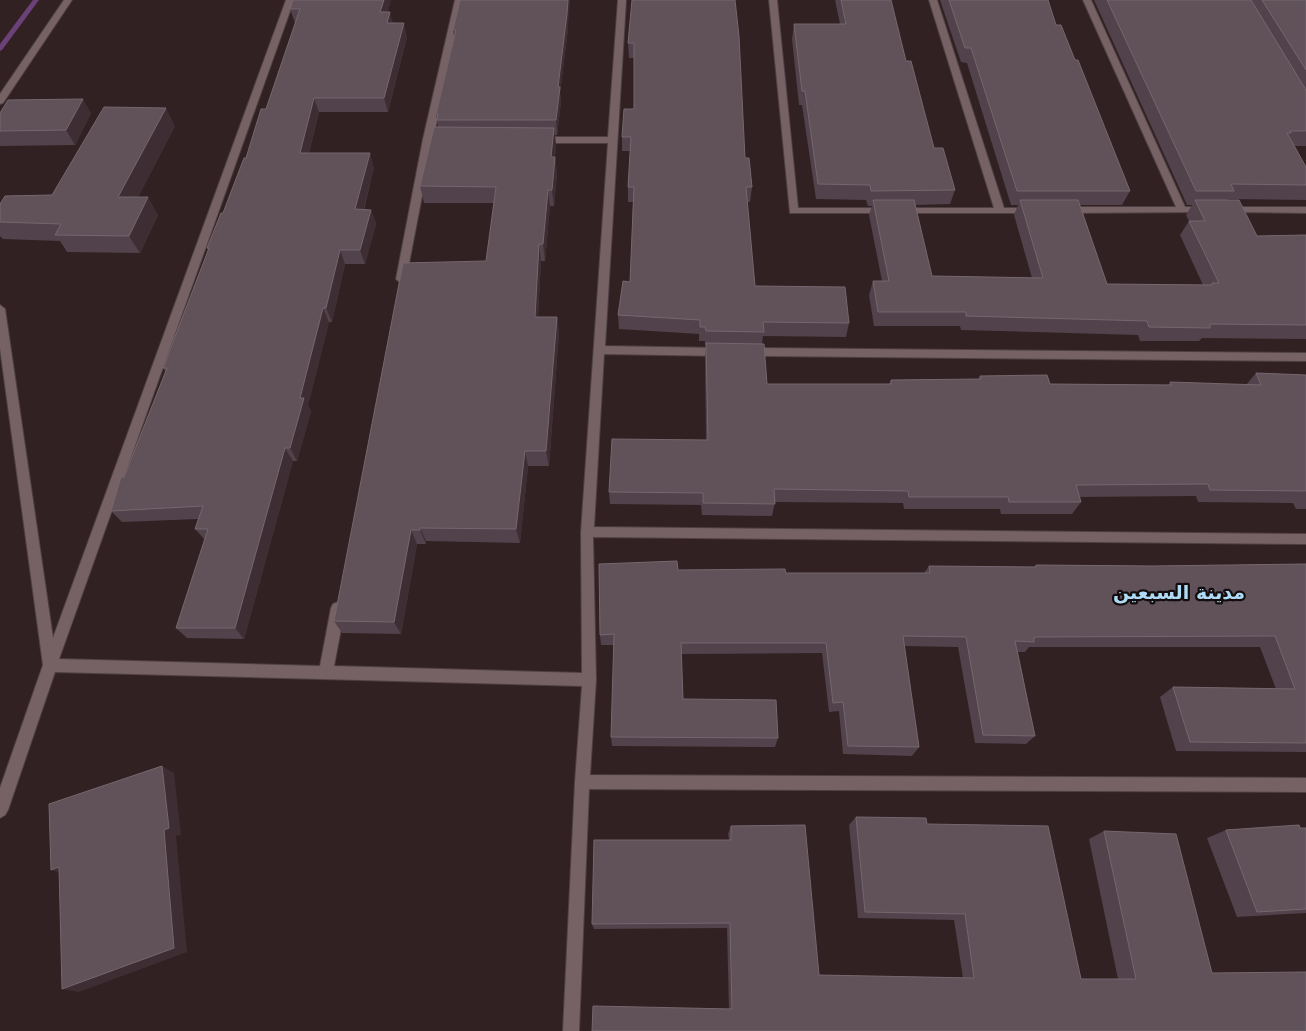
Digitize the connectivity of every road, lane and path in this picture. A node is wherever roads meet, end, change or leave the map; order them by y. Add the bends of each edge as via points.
1 (68, 0) edge
2 (290, 0) edge
3 (459, 0) edge
4 (622, 0) edge
5 (773, 0) edge
6 (933, 0) edge
7 (1087, 0) edge
8 (0, 101) edge
9 (534, 140) edge
10 (611, 140) junction
11 (1038, 210) edge
12 (1057, 210) edge
13 (1182, 210) junction
14 (1306, 210) edge
15 (1000, 211) junction
16 (398, 294) edge
17 (0, 309) edge
18 (599, 350) junction
19 (1306, 357) edge
20 (587, 532) junction
21 (1306, 539) edge
22 (341, 595) edge
23 (50, 665) junction
24 (326, 673) junction
25 (589, 680) junction
26 (582, 782) junction
27 (1306, 785) edge
28 (0, 810) edge
29 (571, 1031) edge

1 - 8 street
2 - 23 street
3 - 16 street via 433,139
4 - 10 street
5 - 15 street via 793,211
6 - 15 street
7 - 13 street
9 - 10 street
10 - 18 street
11 - 15 street
12 - 13 street
13 - 14 street
17 - 23 street
18 - 19 street
18 - 20 street
20 - 21 street
20 - 25 street
22 - 24 street
23 - 24 street
23 - 28 street
24 - 25 street
25 - 26 street
26 - 27 street
26 - 29 street

